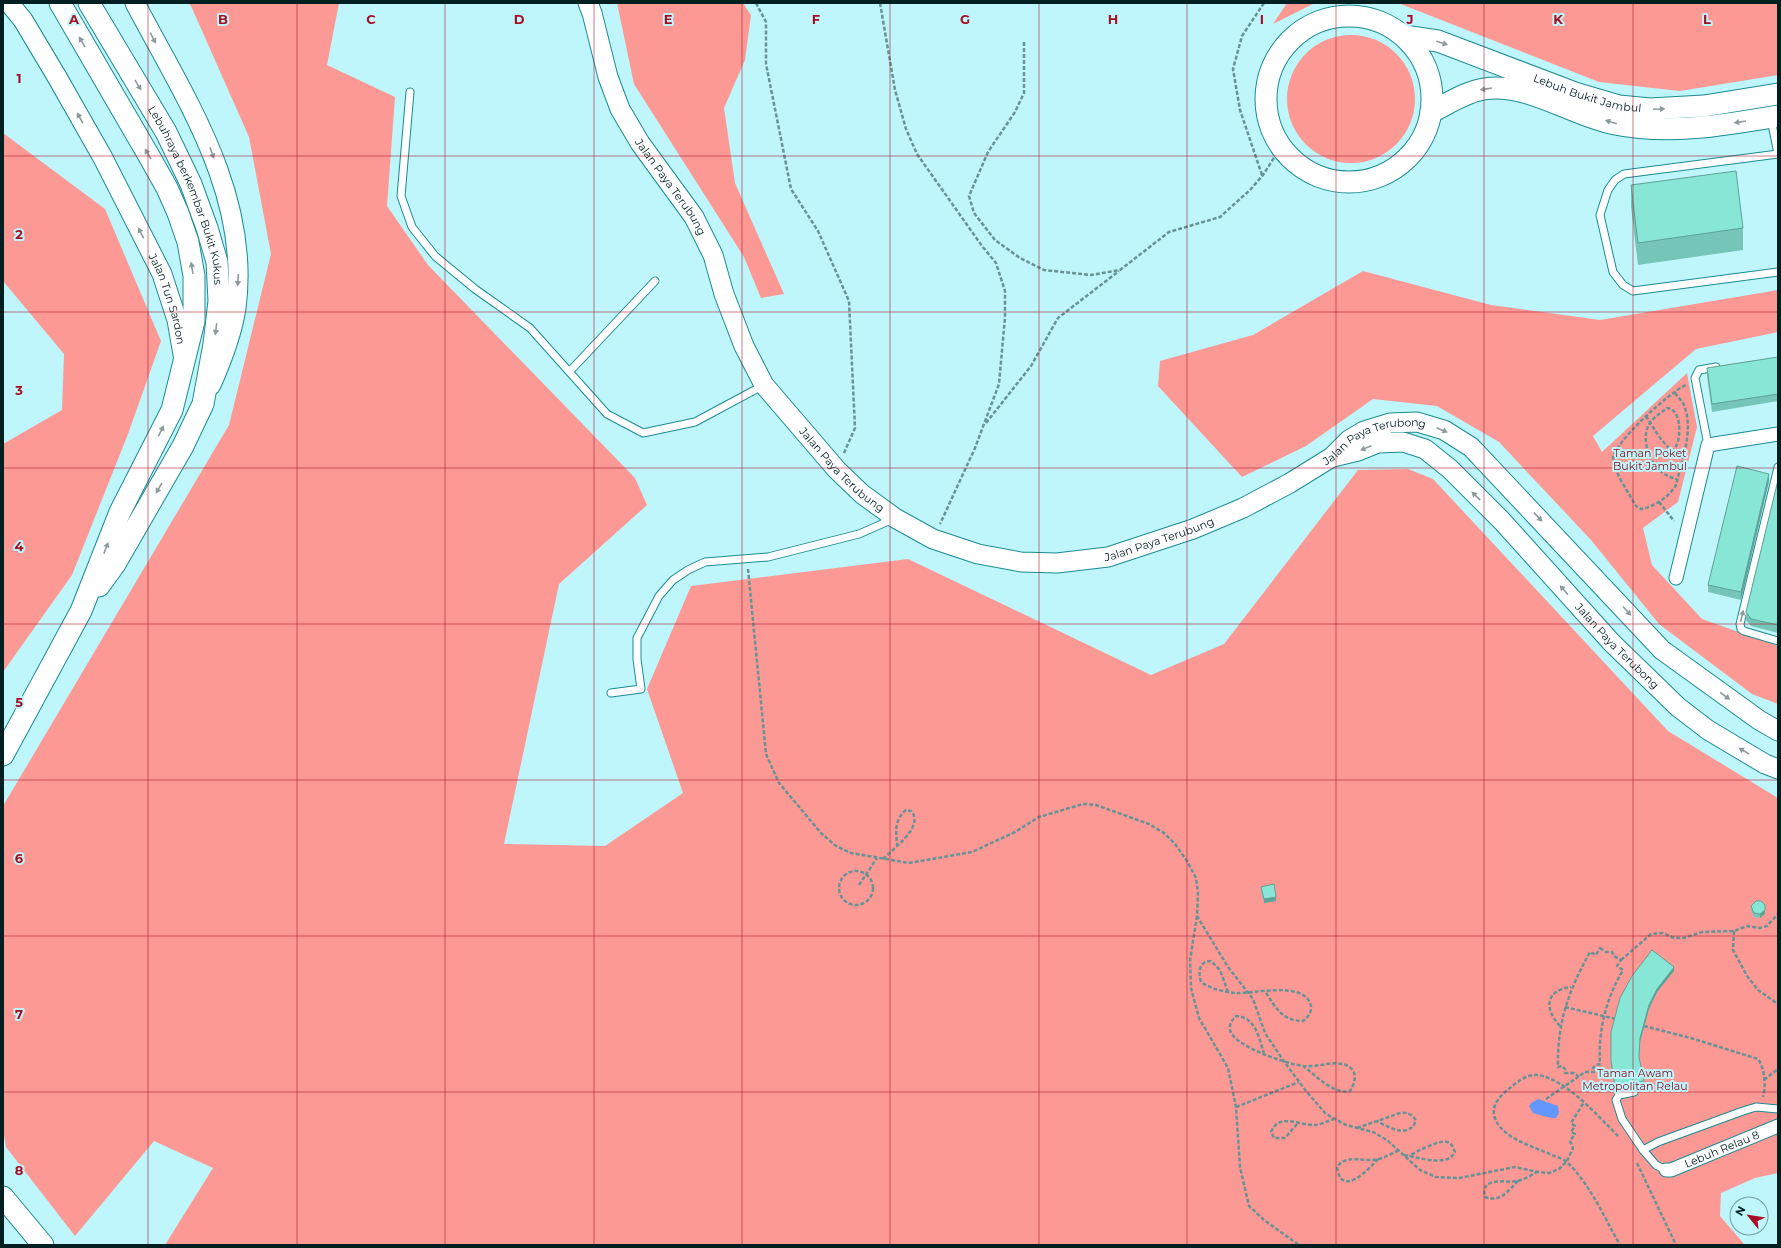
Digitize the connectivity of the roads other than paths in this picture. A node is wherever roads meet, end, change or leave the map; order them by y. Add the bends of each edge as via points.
1 (9, 3) edge
2 (60, 3) edge
3 (89, 3) edge
4 (135, 3) edge
5 (588, 3) edge
6 (1404, 36) junction
7 (410, 92) dead end
8 (1778, 94) edge
9 (1431, 112) junction
10 (1774, 116) edge
11 (1778, 154) edge
12 (1778, 272) edge
13 (655, 281) dead end
14 (185, 362) junction
15 (1723, 366) edge
16 (570, 371) junction
17 (764, 385) junction
18 (203, 404) junction
19 (1778, 434) edge
20 (1708, 445) junction
21 (1332, 457) junction
22 (1778, 467) edge
23 (895, 518) junction
24 (1676, 578) dead end
25 (81, 611) junction
26 (1778, 641) edge
27 (610, 693) dead end
28 (1778, 731) edge
29 (3, 755) edge
30 (1778, 769) edge
31 (1634, 1092) dead end
32 (1778, 1109) edge
33 (1778, 1126) edge
34 (1643, 1150) junction
35 (1666, 1170) joint
36 (3, 1196) edge
37 (43, 1245) edge

14 -> 1 main road, Jalan Tun Sardon via 177,320 162,274 58,77 23,20
14 -> 2 main road, Lebuhraya berkembar Bukit Kukus via 194,321 194,276 188,242 167,188
3 -> 18 main road, Lebuhraya berkembar Bukit Kukus via 166,132 191,184 207,228 216,262 219,301
4 -> 18 main road, Jalan Tun Sardon via 209,143 226,191 234,229 238,273 236,308 224,355
5 - 17 main road, Jalan Paya Terubung via 608,77 620,109 640,143 694,217 713,255 724,294 744,346
6 -> 8 main road, Lebuh Bukit Jambul via 1438,41 1575,93 1619,106 1650,109 1704,106
6 - 9 main road via 1421,58 1431,84
6 - 9 main road via 1381,22 1355,16 1329,18 1304,29 1284,47 1271,70 1265,96 1268,123 1280,147 1297,165 1318,177 1342,183 1367,181 1390,172 1409,156 1424,136
7 - 16 lane via 401,196 412,227 434,256 530,328
10 -> 9 main road, Lebuh Bukit Jambul via 1702,128 1656,129 1614,124 1532,95 1500,88 1482,90 1461,97
10 - 11 lane
11 - 12 lane via 1624,174 1615,180 1608,190 1600,215 1613,272 1623,285 1634,291
13 - 16 lane
25 -> 14 main road, Jalan Tun Sardon via 120,512 172,410
15 - 20 lane via 1699,370 1695,378
16 - 17 lane via 607,414 643,433 695,422
17 - 23 main road, Jalan Paya Terubung via 837,470 862,494
18 -> 25 main road, Jalan Tun Sardon via 183,446 115,564
19 - 20 street
20 - 24 street
21 - 23 main road, Jalan Paya Terubung via 1243,508 1193,529 1108,557 1057,563 1021,562 978,554 933,539
21 -> 28 main road, Jalan Paya Terubong via 1349,440 1364,431 1390,423 1417,422 1444,430 1466,443 1662,650
30 -> 21 main road, Jalan Paya Terubong via 1708,730 1678,707 1612,643 1502,521 1450,469 1425,449 1404,442 1378,443
26 -> 22 lane via 1744,631 1740,624
23 - 27 lane via 859,534 768,557 705,562 688,570 673,580 659,596 637,638 641,689
25 - 29 main road, Jalan Tun Sardon
31 - 34 lane via 1619,1095 1616,1100 1622,1119
32 - 34 lane via 1756,1107 1658,1142
33 - 35 street, Lebuh Relau 8
34 - 35 lane via 1656,1165
36 - 37 main road

